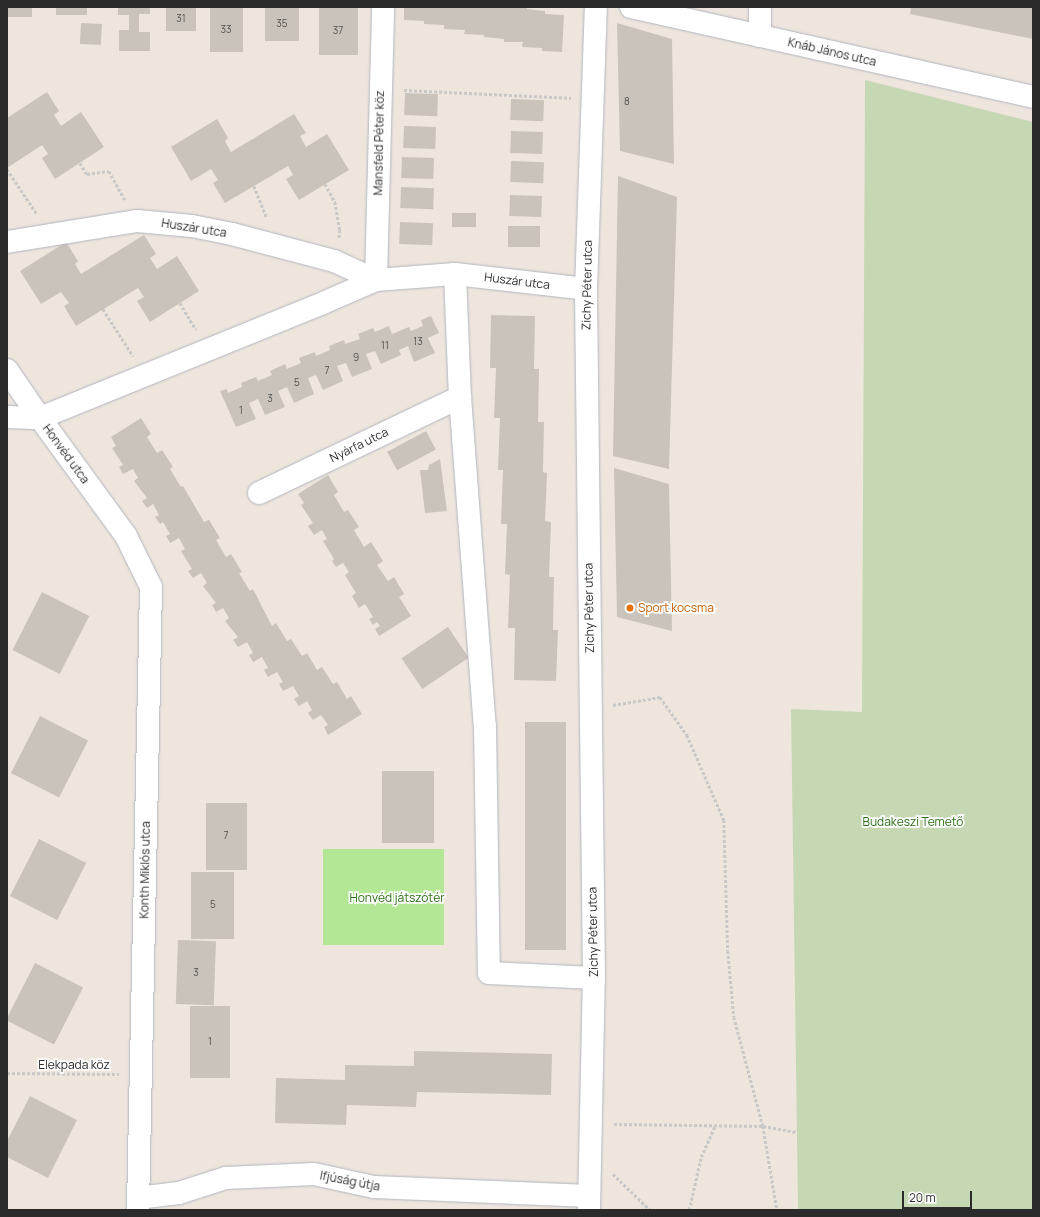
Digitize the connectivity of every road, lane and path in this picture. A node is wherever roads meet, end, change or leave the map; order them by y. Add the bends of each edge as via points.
1 (383, 7) edge
2 (596, 7) edge
3 (631, 7) edge
4 (760, 7) edge
5 (760, 36) junction
6 (380, 89) junction
7 (1033, 97) edge
8 (593, 99) junction
9 (80, 163) dead end
10 (7, 169) edge
11 (325, 184) dead end
12 (254, 186) dead end
13 (137, 221) junction
14 (50, 234) junction
15 (7, 242) edge
16 (268, 244) junction
17 (334, 261) junction
18 (455, 274) junction
19 (376, 280) junction
20 (586, 289) junction
21 (180, 303) dead end
22 (103, 309) dead end
23 (187, 315) dead end
24 (7, 370) edge
25 (145, 375) junction
26 (460, 397) junction
27 (7, 417) edge
28 (40, 418) junction
29 (259, 493) dead end
30 (126, 536) joint
31 (590, 708) junction
32 (594, 978) junction
33 (7, 1074) edge
34 (142, 1074) junction
35 (590, 1124) junction
36 (715, 1126) junction
37 (762, 1126) junction
38 (796, 1132) dead end
39 (590, 1151) junction
40 (589, 1203) edge
41 (138, 1204) edge
42 (650, 1210) edge
43 (689, 1210) edge
44 (777, 1210) edge

1 - 6 street, Mansfeld Péter köz
2 - 8 street, Zichy Péter utca
3 - 5 street, Knáb János utca
4 - 5 street
5 - 7 street, Knáb János utca
6 - 8 path
6 - 19 street, Mansfeld Péter köz
8 - 20 street, Zichy Péter utca
9 - 13 path via 87,174 109,171
10 - 14 path
11 - 17 path via 335,202 340,230
12 - 16 path via 267,218
13 - 14 street, Huszár utca
13 - 16 street, Huszár utca via 192,226
14 - 15 street, Huszár utca
16 - 17 street, Huszár utca
17 - 19 street, Huszár utca
18 - 19 street, Huszár utca
18 - 20 street, Huszár utca
18 - 26 street
19 - 25 street, Huszár utca
20 - 31 street, Zichy Péter utca
21 - 23 path
22 - 25 path
24 - 28 street, Honvéd utca
25 - 28 street, Huszár utca
26 - 29 street, Nyárfa utca
26 - 32 street via 485,726 489,973
27 - 28 street
28 - 30 street, Honvéd utca
30 - 34 street, Konth Miklós utca via 150,587
31 - 32 street, Zichy Péter utca
31 - 37 path via 660,697 687,735 724,820 728,951 734,1017
32 - 35 street, Zichy Péter utca
33 - 34 path, Elekpada köz
34 - 41 street, Konth Miklós utca
35 - 36 path
35 - 39 street, Zichy Péter utca
36 - 37 path
36 - 43 path via 701,1157
37 - 38 path
37 - 44 path
39 - 40 street, Zichy Péter utca
39 - 42 path
40 - 41 street, Ifjúság útja via 374,1187 314,1174 226,1178

